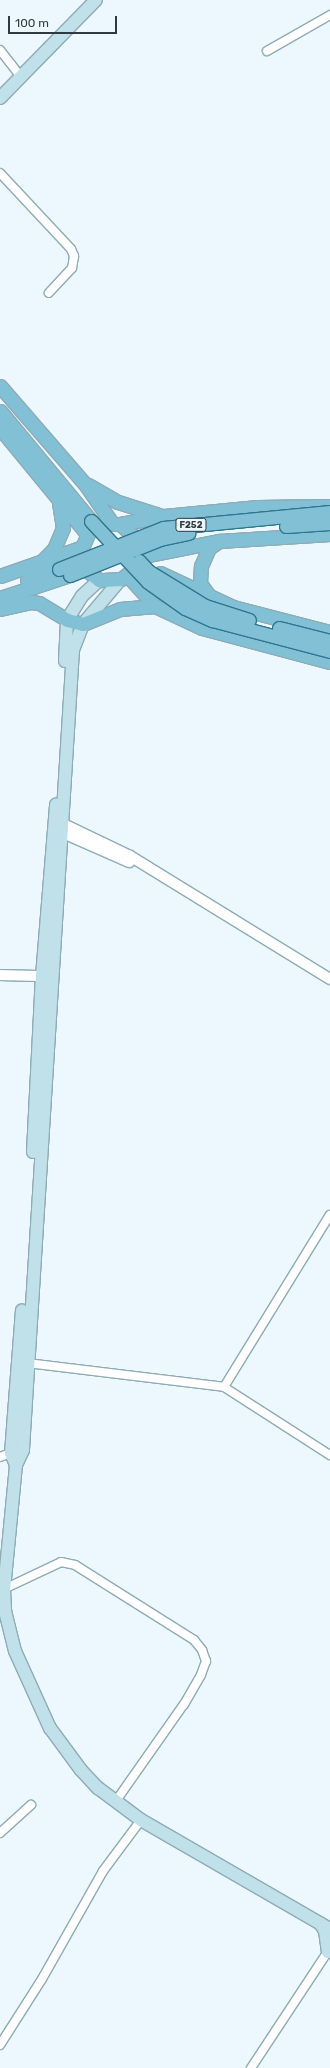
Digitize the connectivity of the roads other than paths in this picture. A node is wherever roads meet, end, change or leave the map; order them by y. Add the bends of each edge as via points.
1 (96, 0) edge
2 (330, 15) edge
3 (0, 50) edge
4 (267, 51) dead end
5 (21, 77) junction
6 (0, 98) edge
7 (0, 173) edge
8 (49, 293) dead end
9 (0, 386) edge
10 (0, 397) edge
11 (0, 411) edge
12 (0, 428) edge
13 (85, 484) junction
14 (59, 502) junction
15 (330, 506) edge
16 (330, 512) edge
17 (164, 516) junction
18 (95, 519) junction
19 (330, 523) edge
20 (116, 524) junction
21 (87, 534) junction
22 (330, 534) edge
23 (219, 541) junction
24 (80, 548) junction
25 (138, 560) junction
26 (41, 562) junction
27 (64, 572) junction
28 (0, 576) edge
29 (124, 577) junction
30 (99, 580) junction
31 (0, 588) edge
32 (210, 597) junction
33 (0, 598) edge
34 (155, 606) junction
35 (0, 609) edge
36 (67, 620) junction
37 (84, 624) junction
38 (330, 632) edge
39 (330, 640) edge
40 (330, 651) edge
41 (330, 662) edge
42 (58, 826) junction
43 (0, 975) edge
44 (42, 976) junction
45 (330, 979) edge
46 (330, 986) edge
47 (329, 1219) edge
48 (27, 1363) junction
49 (224, 1387) junction
50 (11, 1453) edge
51 (330, 1455) edge
52 (4, 1589) junction
53 (115, 1802) junction
54 (31, 1805) dead end
55 (141, 1820) junction
56 (0, 1833) edge
57 (325, 1926) edge
58 (329, 1949) edge
59 (0, 2045) edge
60 (251, 2068) edge

1 - 5 main road
2 - 4 street
3 - 5 street
5 - 6 main road
7 - 8 street via 71,249 74,256 72,268
9 - 13 main road
10 - 18 main road via 73,480
11 - 18 main road
12 - 14 main road
13 - 17 main road via 118,502
13 - 20 main road
14 - 21 main road
14 - 26 main road via 63,528 54,549
15 - 17 main road via 258,507
16 - 27 main road, F252, bridge via 162,528
17 - 20 main road
18 - 39 main road, bridge via 148,571 205,606 239,618
18 - 40 main road, bridge via 148,582 185,608 212,620
19 - 27 main road, F252, bridge via 174,536
20 - 21 main road via 96,526
20 - 25 main road via 134,536
21 - 24 main road
22 - 23 main road
23 - 25 main road
23 - 32 main road via 209,548 201,566 200,583
24 - 26 main road
24 - 30 main road via 84,567
25 - 29 main road
25 - 32 main road
26 - 28 main road
27 - 31 main road
27 - 33 main road
29 - 30 main road
29 - 34 main road
29 - 37 main road
30 - 36 main road via 82,596
32 - 38 main road via 233,607
34 - 37 main road via 120,609
34 - 41 main road via 202,628
35 - 36 main road via 31,602 47,606
36 - 37 main road
36 - 42 main road
37 - 42 main road via 73,650
42 - 44 main road
42 - 45 street via 130,856
42 - 46 street via 127,861
42 - 48 main road
43 - 44 street
44 - 50 main road via 29,1215
47 - 49 street
48 - 49 street
48 - 50 main road
49 - 51 street
50 - 52 main road via 16,1465
52 - 53 main road via 5,1611 16,1651 50,1728 81,1770
52 - 53 street via 61,1562 75,1565 194,1640 202,1650 206,1661 201,1675 184,1704
53 - 55 main road
54 - 56 street
55 - 57 main road
55 - 59 street via 103,1871 42,1979
57 - 58 main road
58 - 60 street

